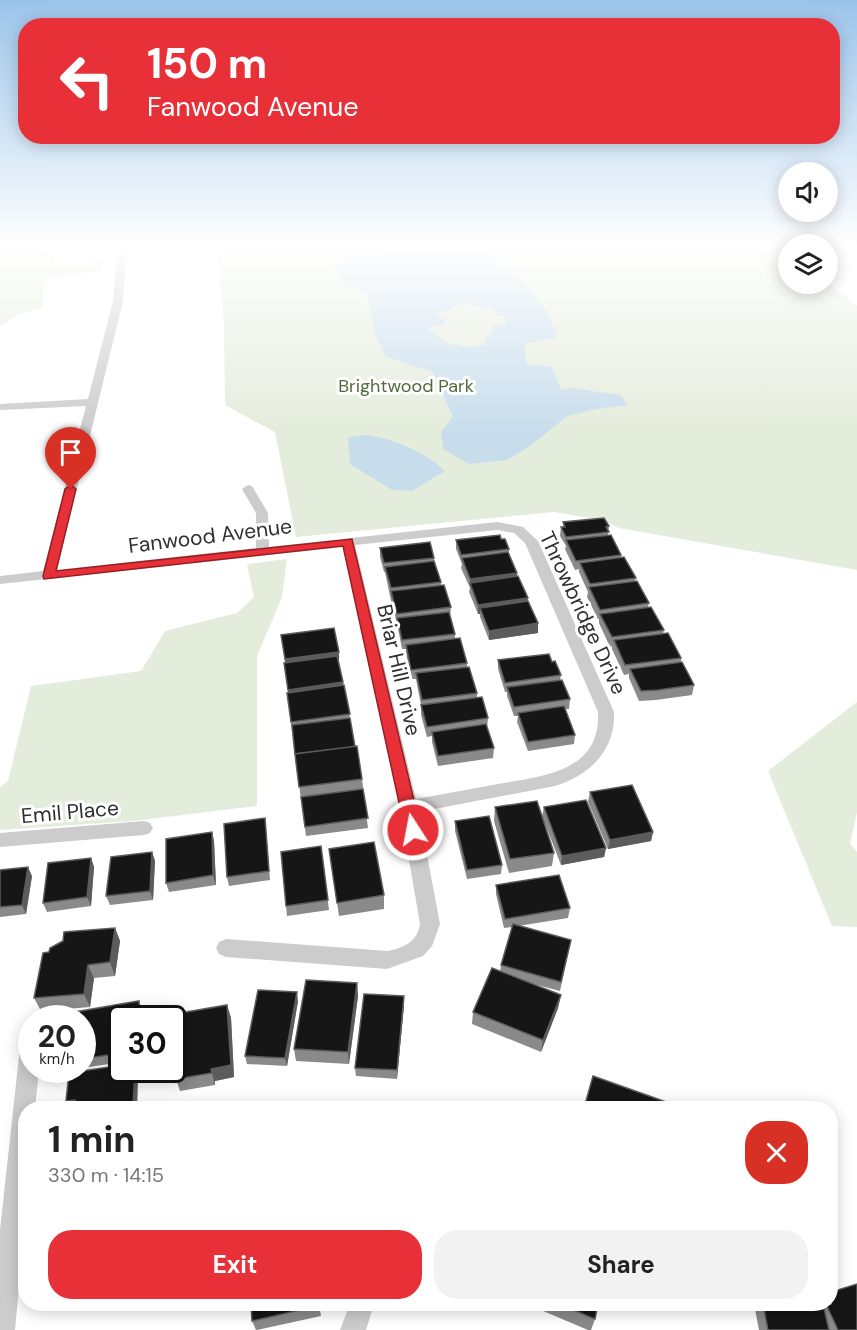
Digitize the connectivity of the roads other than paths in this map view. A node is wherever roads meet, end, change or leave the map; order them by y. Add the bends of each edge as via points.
1 (116, 308) edge
2 (92, 402) junction
3 (0, 406) edge
4 (248, 489) dead end
5 (497, 526) joint
6 (348, 542) junction
7 (263, 551) junction
8 (49, 576) junction
9 (0, 580) edge
10 (409, 807) junction
11 (144, 828) dead end
12 (0, 840) edge
13 (226, 948) dead end
14 (27, 1083) edge
15 (25, 1101) edge
16 (18, 1174) edge
17 (360, 1311) edge
18 (3, 1330) edge
19 (353, 1330) edge

1 - 2 street
2 - 3 street
2 - 8 street
4 - 7 street via 262,513
5 - 6 street, Fanwood Avenue
5 - 10 street, Throwbridge Drive via 518,530 531,541 606,712 605,737 589,762 555,780
6 - 7 street, Fanwood Avenue
6 - 10 street, Briar Hill Drive
7 - 8 street, Fanwood Avenue
8 - 9 street, Fanwood Avenue
10 - 13 street, Briar Hill Drive via 430,924 429,936 420,949 387,960
11 - 12 street, Emil Place
14 - 15 street
16 - 18 street
17 - 19 street

